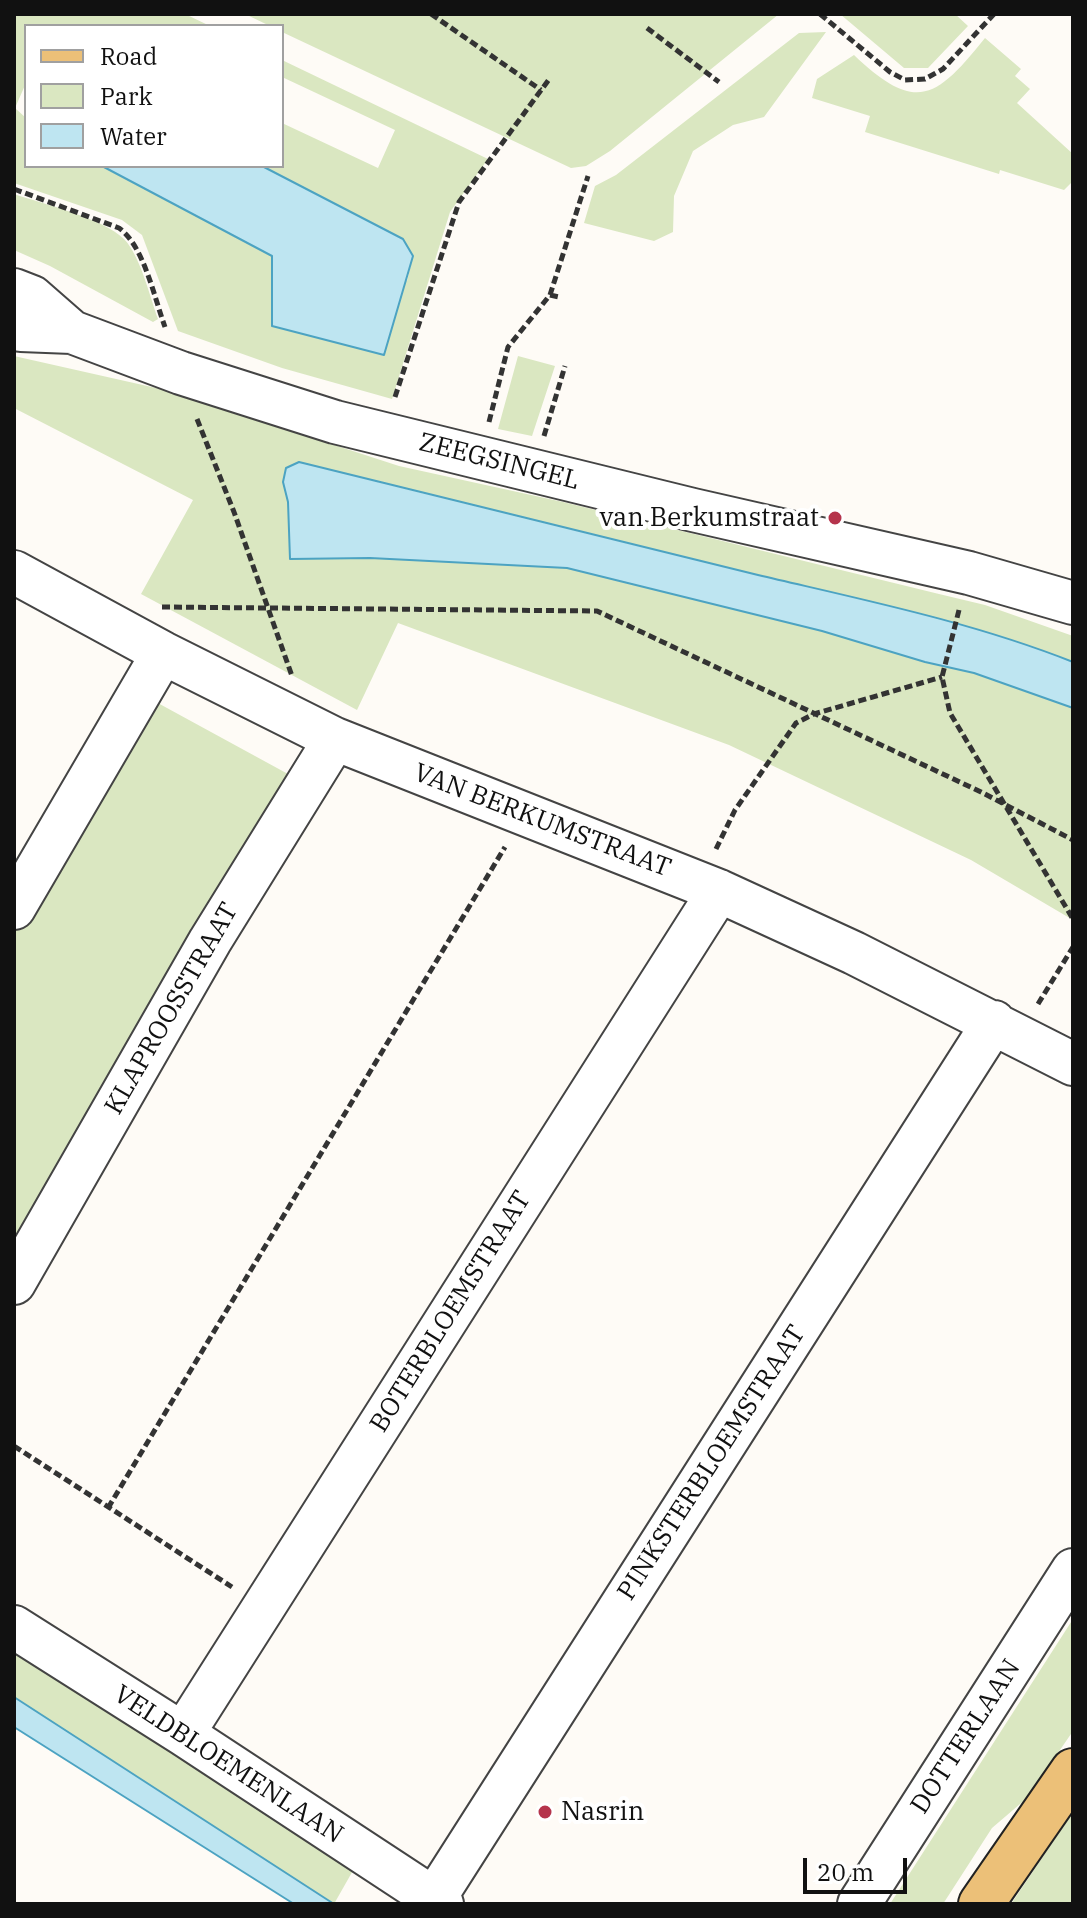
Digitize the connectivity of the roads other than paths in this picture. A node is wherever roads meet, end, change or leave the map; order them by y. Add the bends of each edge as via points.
1 (14, 290) edge
2 (14, 327) edge
3 (72, 332) junction
4 (14, 572) edge
5 (1073, 603) edge
6 (163, 653) junction
7 (324, 733) junction
8 (709, 887) junction
9 (14, 908) edge
10 (1007, 1029) junction
11 (1073, 1064) edge
12 (14, 1283) edge
13 (1073, 1570) edge
14 (14, 1627) edge
15 (183, 1734) junction
16 (1073, 1771) edge
17 (436, 1902) edge
18 (859, 1904) edge
19 (981, 1904) edge

1 - 3 street, ZEEGSINGEL via 32,297
2 - 3 street, ZEEGSINGEL
3 - 5 street, ZEEGSINGEL via 335,422 969,573
4 - 6 street, VAN BERKUMSTRAAT
6 - 7 street, VAN BERKUMSTRAAT
6 - 9 street
7 - 8 street, VAN BERKUMSTRAAT
7 - 12 street, KLAPROOSSTRAAT
8 - 10 street, VAN BERKUMSTRAAT
8 - 15 street, BOTERBLOEMSTRAAT
10 - 11 street, VAN BERKUMSTRAAT
10 - 17 street, PINKSTERBLOEMSTRAAT
13 - 18 street, DOTTERLAAN
14 - 15 street, VELDBLOEMENLAAN
15 - 17 street, VELDBLOEMENLAAN
16 - 19 main road

